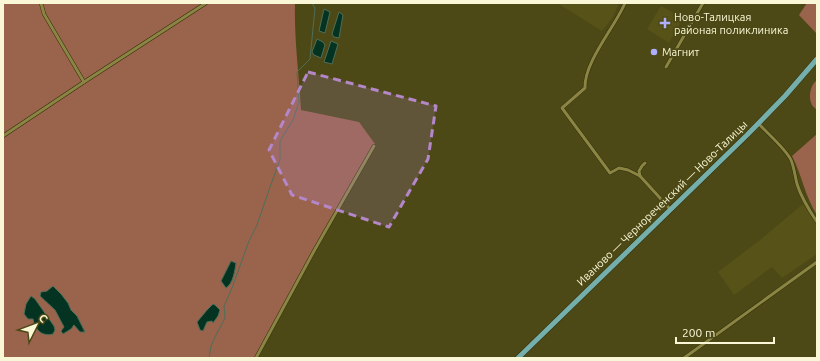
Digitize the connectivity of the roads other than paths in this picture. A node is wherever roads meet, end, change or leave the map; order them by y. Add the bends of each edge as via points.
1 (41, 3) edge
2 (206, 3) edge
3 (625, 3) edge
4 (703, 3) edge
5 (817, 59) edge
6 (666, 67) dead end
7 (84, 82) junction
8 (758, 123) junction
9 (3, 136) edge
10 (374, 146) dead end
11 (645, 163) dead end
12 (640, 176) junction
13 (670, 209) junction
14 (817, 222) edge
15 (817, 262) edge
16 (256, 358) edge
17 (518, 358) edge
18 (684, 358) edge

1 - 7 street via 44,14
2 - 7 street
3 - 12 street via 590,64 585,88 562,108 610,173 619,168
4 - 6 street
5 - 8 main road, Иваново — Чернореченский — Ново-Талицы
7 - 9 street
8 - 13 main road, Иваново — Чернореченский — Ново-Талицы
8 - 14 street via 792,161 801,194
10 - 16 street
11 - 12 street via 639,171
12 - 13 street
13 - 17 main road, Иваново — Чернореченский — Ново-Талицы
15 - 18 street

